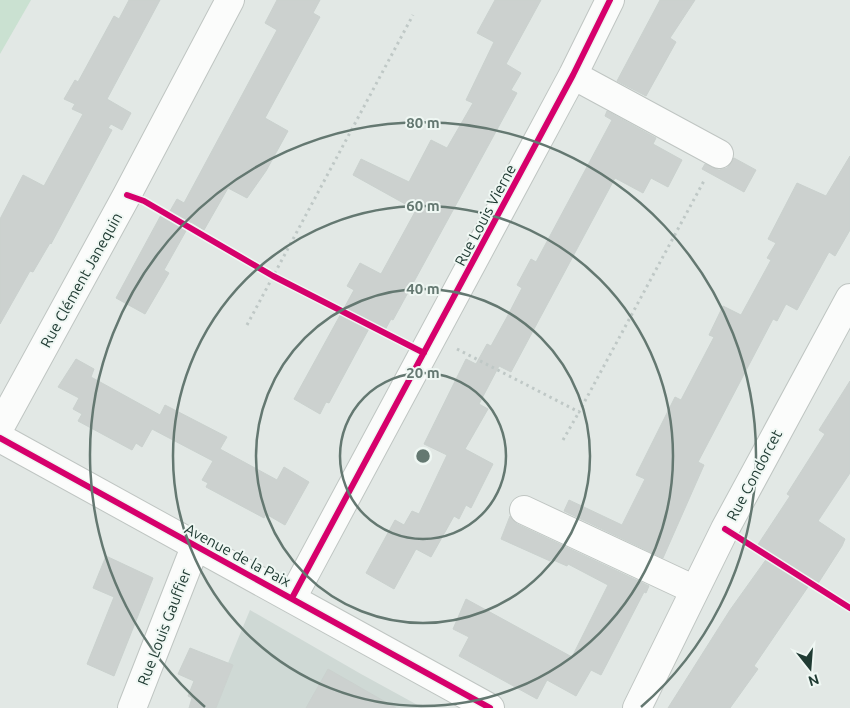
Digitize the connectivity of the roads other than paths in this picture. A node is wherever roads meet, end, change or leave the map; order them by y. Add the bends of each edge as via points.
1 (230, 0) edge
2 (610, 0) edge
3 (574, 75) junction
4 (719, 154) road end
5 (850, 298) edge
6 (0, 427) edge
7 (0, 438) edge
8 (524, 510) dead end
9 (195, 547) junction
10 (695, 590) junction
11 (292, 598) junction
12 (132, 708) edge
13 (490, 708) edge
14 (637, 708) edge

1 - 6 street, Rue Clément Janequin
2 - 3 street, Rue Louis Vierne
3 - 4 street
3 - 11 street, Rue Louis Vierne
5 - 10 street, Rue Condorcet
7 - 9 street, Avenue de la Paix
8 - 10 street
9 - 11 street, Avenue de la Paix
9 - 12 street, Rue Louis Gauffier
10 - 14 street, Rue Condorcet
11 - 13 street, Avenue de la Paix

